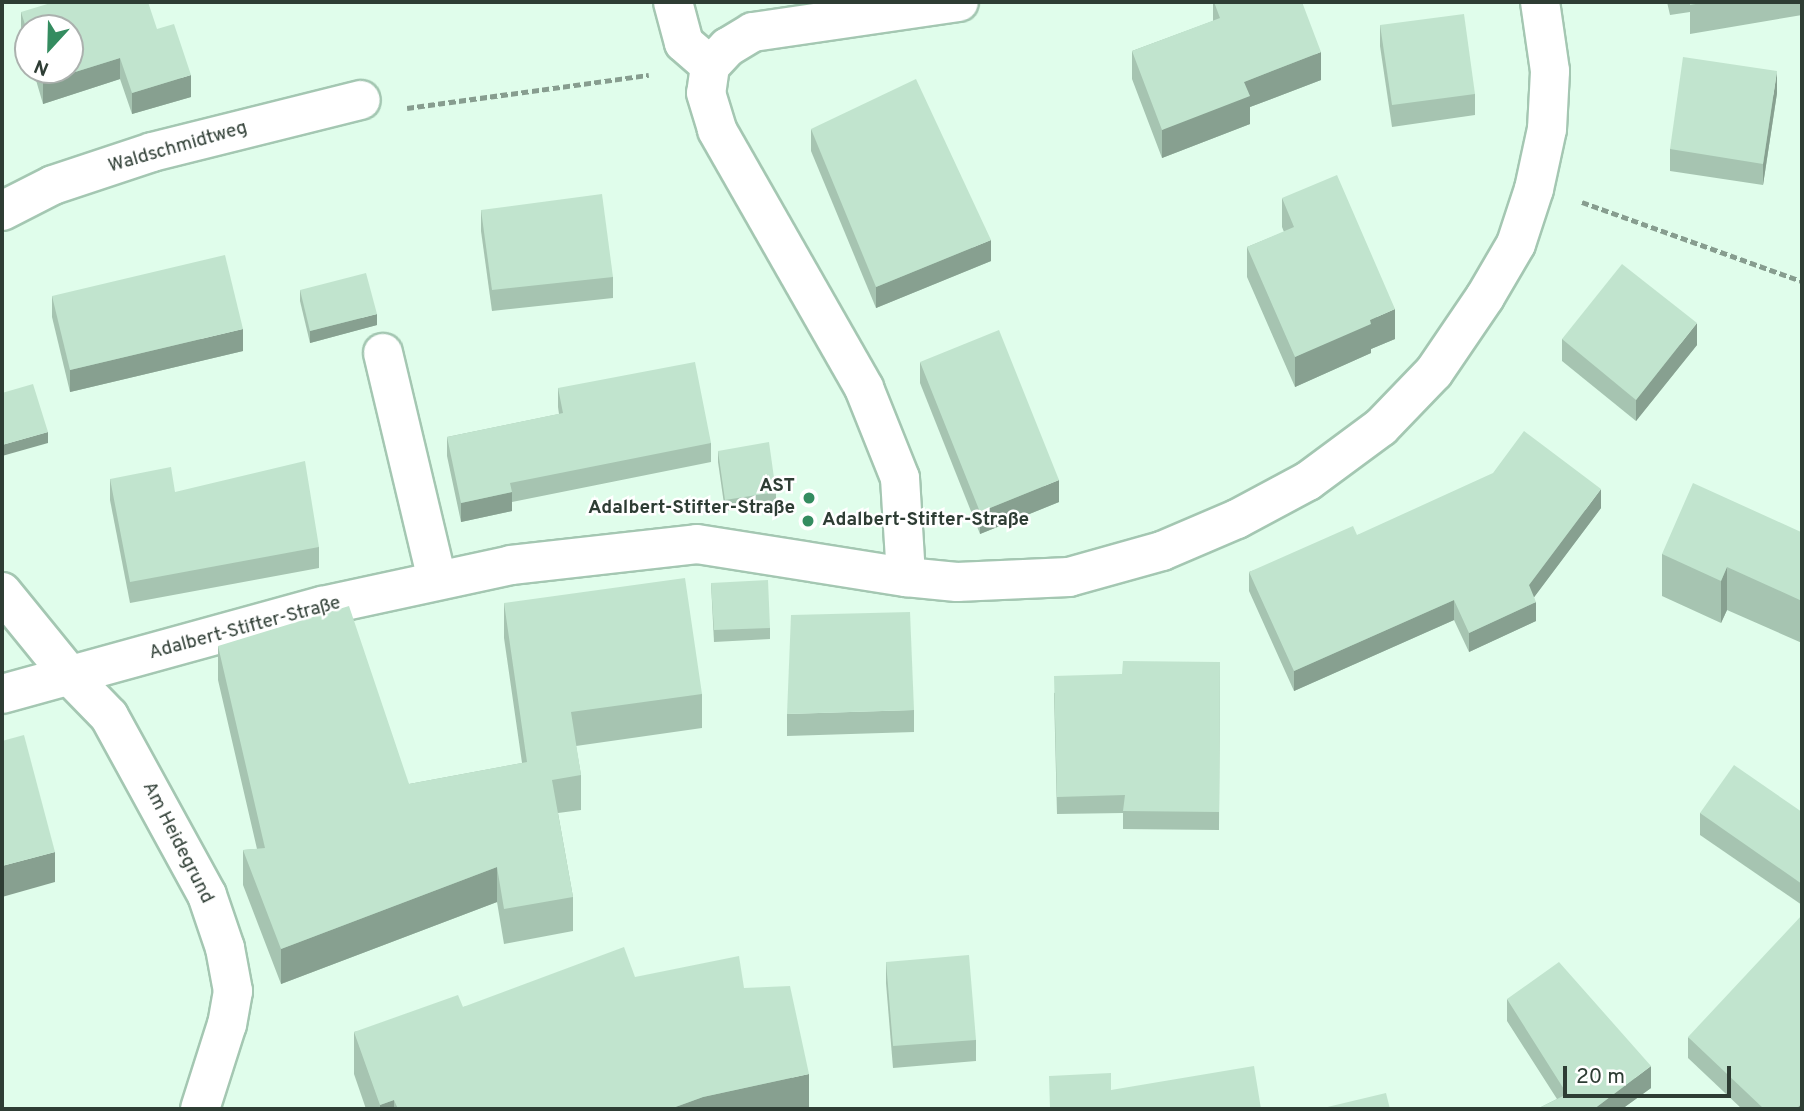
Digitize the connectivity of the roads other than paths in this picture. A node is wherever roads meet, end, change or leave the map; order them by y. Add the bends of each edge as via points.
1 (673, 2) edge
2 (959, 2) edge
3 (1540, 2) edge
4 (710, 66) junction
5 (361, 100) road end
6 (2, 211) edge
7 (383, 353) dead end
8 (906, 577) junction
9 (437, 579) junction
10 (2, 592) edge
11 (71, 677) junction
12 (2, 694) edge
13 (200, 1109) edge

1 - 4 street via 684,43
2 - 4 street via 753,32 728,47
3 - 8 street, Adalbert-Stifter-Straße via 1550,71 1546,129 1534,189 1516,244 1434,372 1381,427 1308,481 1237,519 1162,551 1069,577 957,582
4 - 8 street via 706,93 717,130 864,388 900,478
5 - 6 street, Waldschmidtweg via 152,152 53,185
7 - 9 street
8 - 9 street, Adalbert-Stifter-Straße via 698,544 511,565
9 - 11 street, Adalbert-Stifter-Straße via 322,606
10 - 11 street
11 - 12 street, Adalbert-Stifter-Straße
11 - 13 street, Am Heidegrund via 109,716 207,895 225,948 233,991

